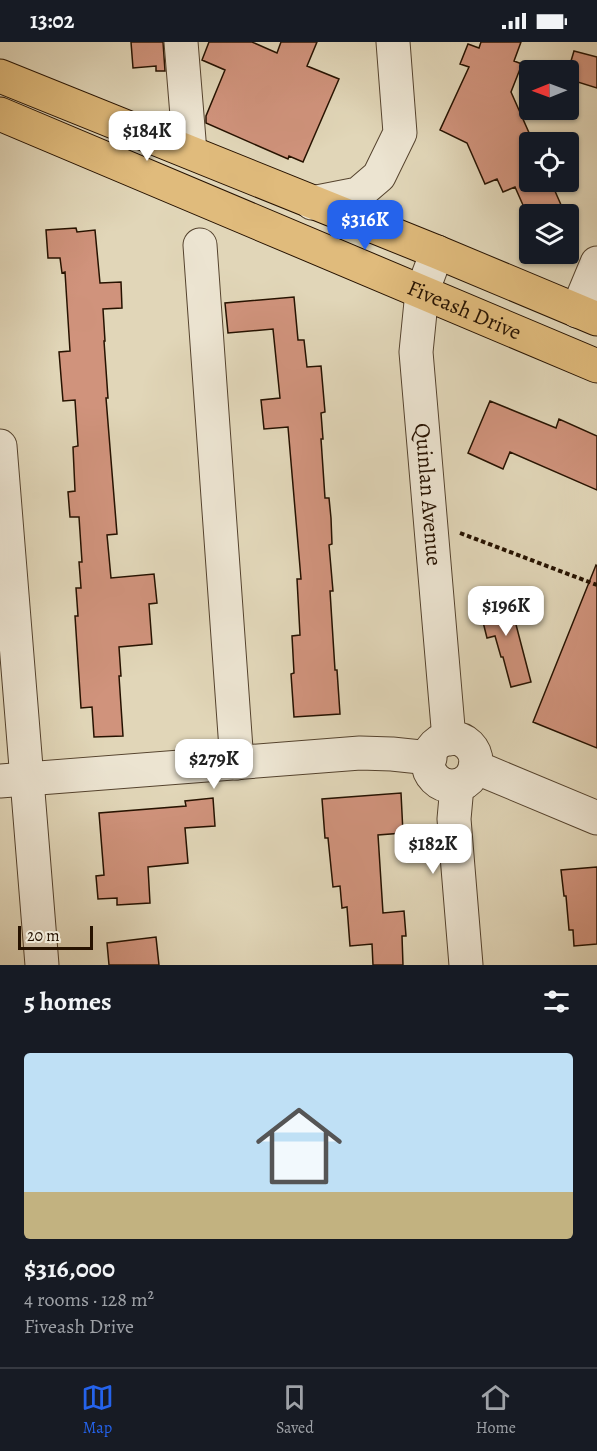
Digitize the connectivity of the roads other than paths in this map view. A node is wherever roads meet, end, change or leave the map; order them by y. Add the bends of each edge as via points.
1 (181, 42) edge
2 (393, 42) edge
3 (0, 76) edge
4 (0, 114) edge
5 (190, 152) junction
6 (312, 203) junction
7 (200, 245) dead end
8 (437, 252) junction
9 (597, 263) edge
10 (422, 292) junction
11 (587, 315) edge
12 (597, 366) edge
13 (0, 446) edge
14 (439, 749) junction
15 (237, 763) junction
16 (466, 776) junction
17 (14, 780) edge
18 (597, 818) edge
19 (42, 965) edge
20 (466, 965) edge

1 - 5 street
2 - 6 street via 400,134 379,176 358,194
3 - 5 main road, Fiveash Drive
4 - 10 main road, Fiveash Drive
5 - 6 main road, Fiveash Drive
6 - 8 main road, Fiveash Drive
7 - 15 street
8 - 10 street, Quinlan Avenue
8 - 11 main road, Fiveash Drive
9 - 11 street
10 - 12 main road, Fiveash Drive
10 - 14 street, Quinlan Avenue via 416,352 431,522
13 - 17 street
14 - 15 street
14 - 16 street via 430,769 438,781 445,785
15 - 17 street
16 - 18 street
16 - 20 street via 454,819
17 - 19 street

